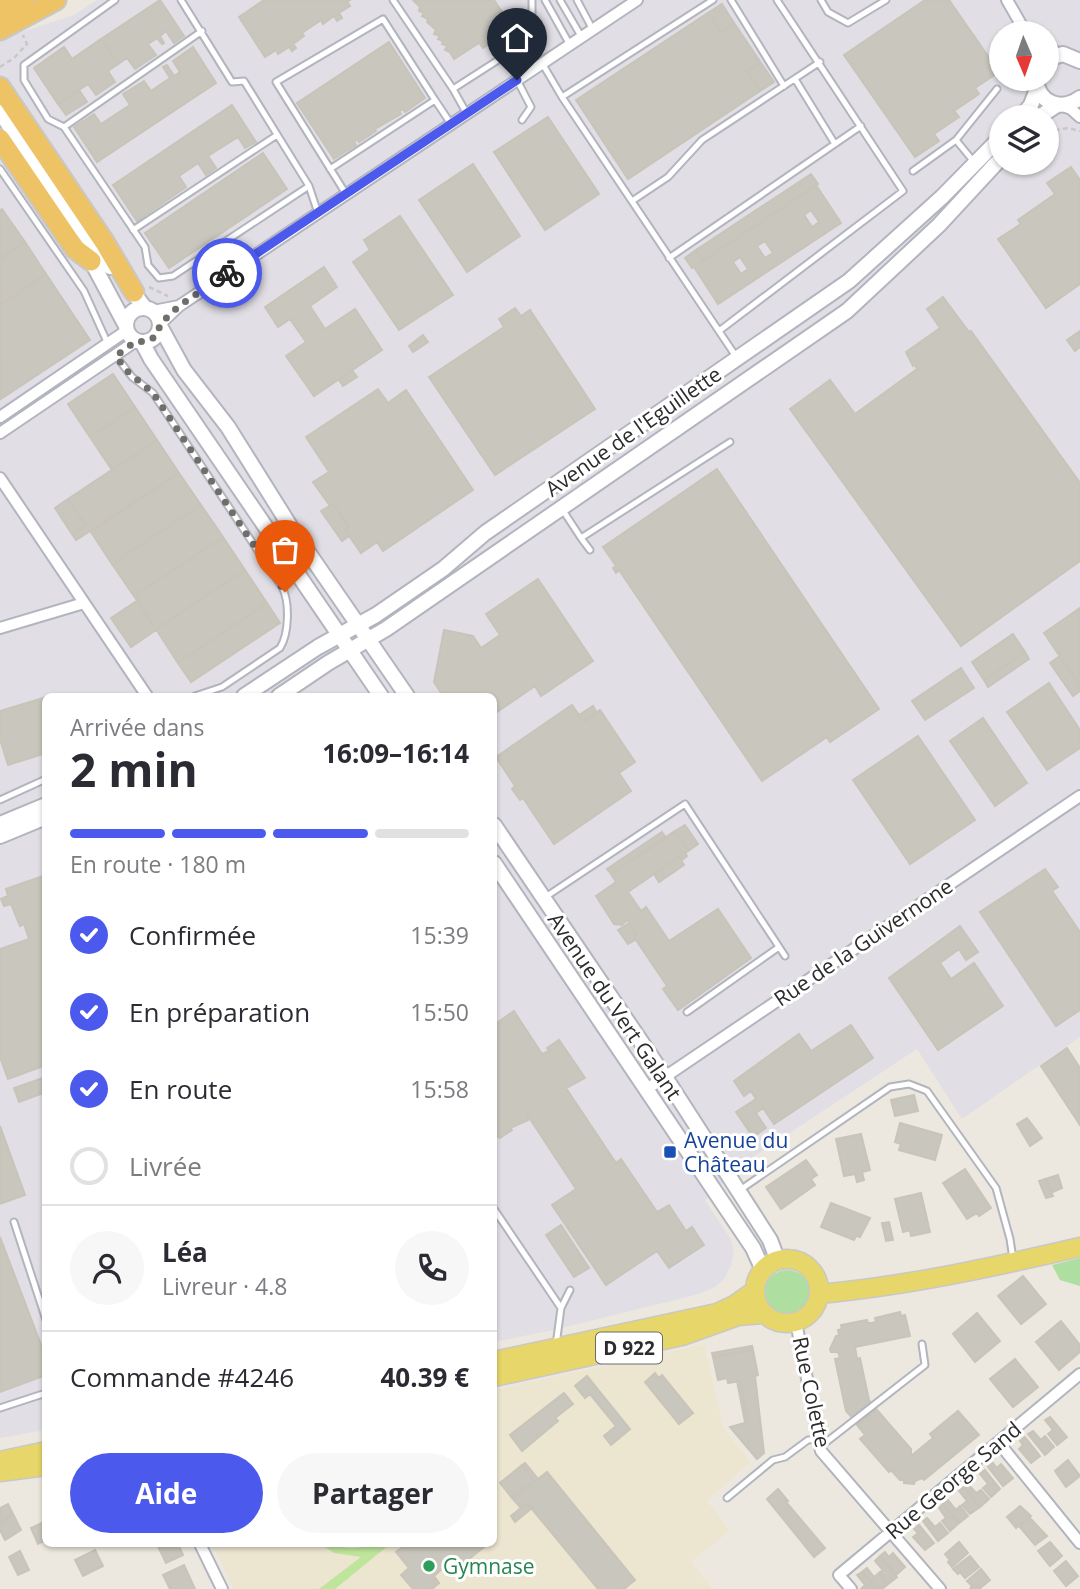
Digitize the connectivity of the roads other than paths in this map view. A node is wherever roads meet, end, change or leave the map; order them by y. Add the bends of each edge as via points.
1 (56, 0) edge
2 (115, 0) edge
3 (181, 0) edge
4 (393, 0) edge
5 (532, 0) edge
6 (545, 0) edge
7 (559, 0) edge
8 (577, 0) edge
9 (637, 0) edge
10 (713, 0) edge
11 (731, 0) edge
12 (777, 0) edge
13 (821, 0) edge
14 (886, 0) edge
15 (1009, 3) edge
16 (0, 10) edge
17 (21, 15) edge
18 (1019, 21) edge
19 (1025, 21) edge
20 (0, 28) edge
21 (593, 30) junction
22 (202, 31) junction
23 (582, 37) junction
24 (570, 45) junction
25 (1059, 54) edge
26 (1078, 58) edge
27 (820, 62) junction
28 (542, 63) junction
29 (794, 79) junction
30 (517, 80) junction
31 (784, 86) junction
32 (0, 87) edge
33 (453, 89) junction
34 (995, 91) edge
35 (1040, 91) edge
36 (562, 97) junction
37 (1080, 97) edge
38 (435, 100) junction
39 (1059, 105) junction
40 (0, 112) edge
41 (467, 114) junction
42 (1080, 117) edge
43 (522, 120) dead end
44 (451, 124) junction
45 (861, 126) junction
46 (64, 127) junction
47 (277, 135) junction
48 (0, 139) edge
49 (956, 140) junction
50 (835, 144) junction
51 (989, 149) edge
52 (975, 163) junction
53 (0, 169) edge
54 (330, 169) junction
55 (913, 171) dead end
56 (989, 171) edge
57 (309, 186) junction
58 (346, 194) junction
59 (632, 201) junction
60 (60, 202) junction
61 (317, 213) junction
62 (133, 230) junction
63 (669, 258) junction
64 (91, 261) junction
65 (144, 304) junction
66 (179, 306) junction
67 (160, 325) junction
68 (719, 331) junction
69 (133, 335) junction
70 (108, 344) junction
71 (116, 356) junction
72 (738, 359) junction
73 (0, 417) edge
74 (0, 433) edge
75 (730, 442) dead end
76 (0, 478) edge
77 (562, 509) junction
78 (581, 538) junction
79 (590, 550) dead end
80 (84, 603) junction
81 (359, 625) junction
82 (0, 628) edge
83 (339, 635) junction
84 (369, 639) junction
85 (349, 650) junction
86 (145, 693) edge
87 (204, 693) edge
88 (249, 693) edge
89 (284, 693) edge
90 (379, 693) edge
91 (405, 693) edge
92 (42, 781) edge
93 (1080, 796) edge
94 (0, 800) edge
95 (42, 807) edge
96 (42, 819) edge
97 (0, 824) edge
98 (497, 829) edge
99 (0, 836) edge
100 (497, 867) edge
101 (543, 898) junction
102 (779, 947) junction
103 (785, 956) dead end
104 (687, 1012) dead end
105 (665, 1077) junction
106 (647, 1089) junction
107 (738, 1191) junction
108 (497, 1213) edge
109 (14, 1222) dead end
110 (1080, 1247) edge
111 (1014, 1263) junction
112 (770, 1265) junction
113 (570, 1290) dead end
114 (754, 1292) junction
115 (819, 1294) junction
116 (42, 1308) edge
117 (561, 1308) junction
118 (763, 1314) junction
119 (796, 1322) junction
120 (922, 1344) dead end
121 (556, 1348) junction
122 (497, 1360) edge
123 (1080, 1374) edge
124 (497, 1376) edge
125 (42, 1395) edge
126 (0, 1408) edge
127 (820, 1443) junction
128 (999, 1443) junction
129 (42, 1452) edge
130 (0, 1461) edge
131 (42, 1467) edge
132 (0, 1472) edge
133 (727, 1498) dead end
134 (892, 1532) junction
135 (1080, 1543) edge
136 (202, 1547) edge
137 (222, 1589) edge
138 (850, 1589) edge
139 (940, 1589) edge

1 - 17 highway
2 - 46 lane via 24,65 24,80 48,119
3 - 22 lane
4 - 33 lane
5 - 33 lane via 532,23 523,44
6 - 24 lane
7 - 23 lane
8 - 21 lane
9 - 21 street
10 - 36 lane
11 - 31 lane
12 - 27 lane
13 - 14 lane via 828,12 848,23
15 - 18 street
15 - 19 street
16 - 17 highway
17 - 20 highway
21 - 23 street
22 - 46 lane
22 - 47 lane via 232,82 244,81
23 - 24 street
24 - 28 street
25 - 26 street
27 - 29 lane
27 - 45 lane
28 - 30 street
28 - 36 lane
29 - 31 lane
29 - 50 lane
30 - 41 street
30 - 43 lane via 531,107
31 - 59 lane via 702,140 668,177
32 - 65 highway
33 - 41 lane
34 - 49 lane
35 - 39 street via 1044,99
36 - 59 lane
37 - 39 street
38 - 44 lane
38 - 54 lane
38 - 54 lane via 383,19 276,82
39 - 42 street
40 - 60 street
41 - 44 street
44 - 58 street
45 - 50 lane
45 - 68 lane via 903,191
46 - 62 lane
47 - 57 lane
47 - 62 lane
48 - 64 highway via 72,246
49 - 52 lane
49 - 55 lane
50 - 63 lane
51 - 52 street, Avenue de l'Eguillette
52 - 72 street, Avenue de l'Eguillette via 849,281
53 - 70 lane via 84,291
54 - 58 lane
56 - 77 street, Avenue de l'Eguillette via 847,311
57 - 61 lane
57 - 62 lane via 173,276 159,278
58 - 61 street
59 - 63 lane
60 - 64 street
60 - 65 street
61 - 66 street
63 - 68 lane
64 - 69 street
65 - 66 street
65 - 67 street via 158,316
65 - 69 street via 131,312
66 - 67 street
67 - 69 street via 154,338
67 - 81 street via 184,370 228,427
68 - 72 lane
69 - 70 street
69 - 71 street
69 - 83 street
70 - 71 street
70 - 73 street
71 - 74 street
71 - 87 lane via 153,393 286,598 280,648 222,687
72 - 81 street, Avenue de l'Eguillette
75 - 78 lane
76 - 80 street
77 - 78 lane
77 - 84 street, Avenue de l'Eguillette
78 - 79 lane
80 - 82 street
80 - 86 street
81 - 83 street, Avenue de l'Eguillette
81 - 84 street
83 - 85 street
83 - 88 street, Avenue de l'Eguillette
84 - 85 street, Avenue de l'Eguillette
84 - 91 street
85 - 89 street, Avenue de l'Eguillette
85 - 90 street
92 - 94 lane
93 - 105 street, Rue de la Guivernone
95 - 97 street
96 - 99 street
98 - 101 street, Avenue du Vert Galant
100 - 106 street, Avenue du Vert Galant
101 - 102 lane via 685,804
101 - 105 street, Avenue du Vert Galant
102 - 103 lane
102 - 104 lane
105 - 106 street, Rue de la Guivernone
105 - 107 street, Avenue du Vert Galant
106 - 112 street, Avenue du Vert Galant via 753,1248
107 - 111 lane via 890,1087 909,1084 927,1091 996,1188
107 - 112 street, Avenue du Vert Galant via 770,1240
108 - 117 lane
109 - 116 lane
110 - 111 main road
111 - 115 main road
112 - 114 main road via 757,1279
112 - 115 main road via 786,1259 803,1264 812,1271
113 - 117 lane
114 - 118 main road
114 - 121 main road, D 922 via 717,1313
115 - 119 main road via 816,1305
117 - 121 lane
118 - 119 main road via 783,1323
118 - 124 main road, D 922 via 738,1316 682,1336
119 - 127 street, Rue Colette
120 - 127 lane via 925,1365
121 - 122 main road, D 922
123 - 128 street, Rue George Sand
125 - 126 lane
127 - 133 lane via 808,1440 785,1458 773,1460
127 - 134 street, Rue Colette via 821,1451
128 - 134 street, Rue George Sand
128 - 135 street
129 - 130 main road
131 - 132 main road
134 - 138 street, Rue George Sand via 839,1575
134 - 139 street, Rue Colette
136 - 137 street

